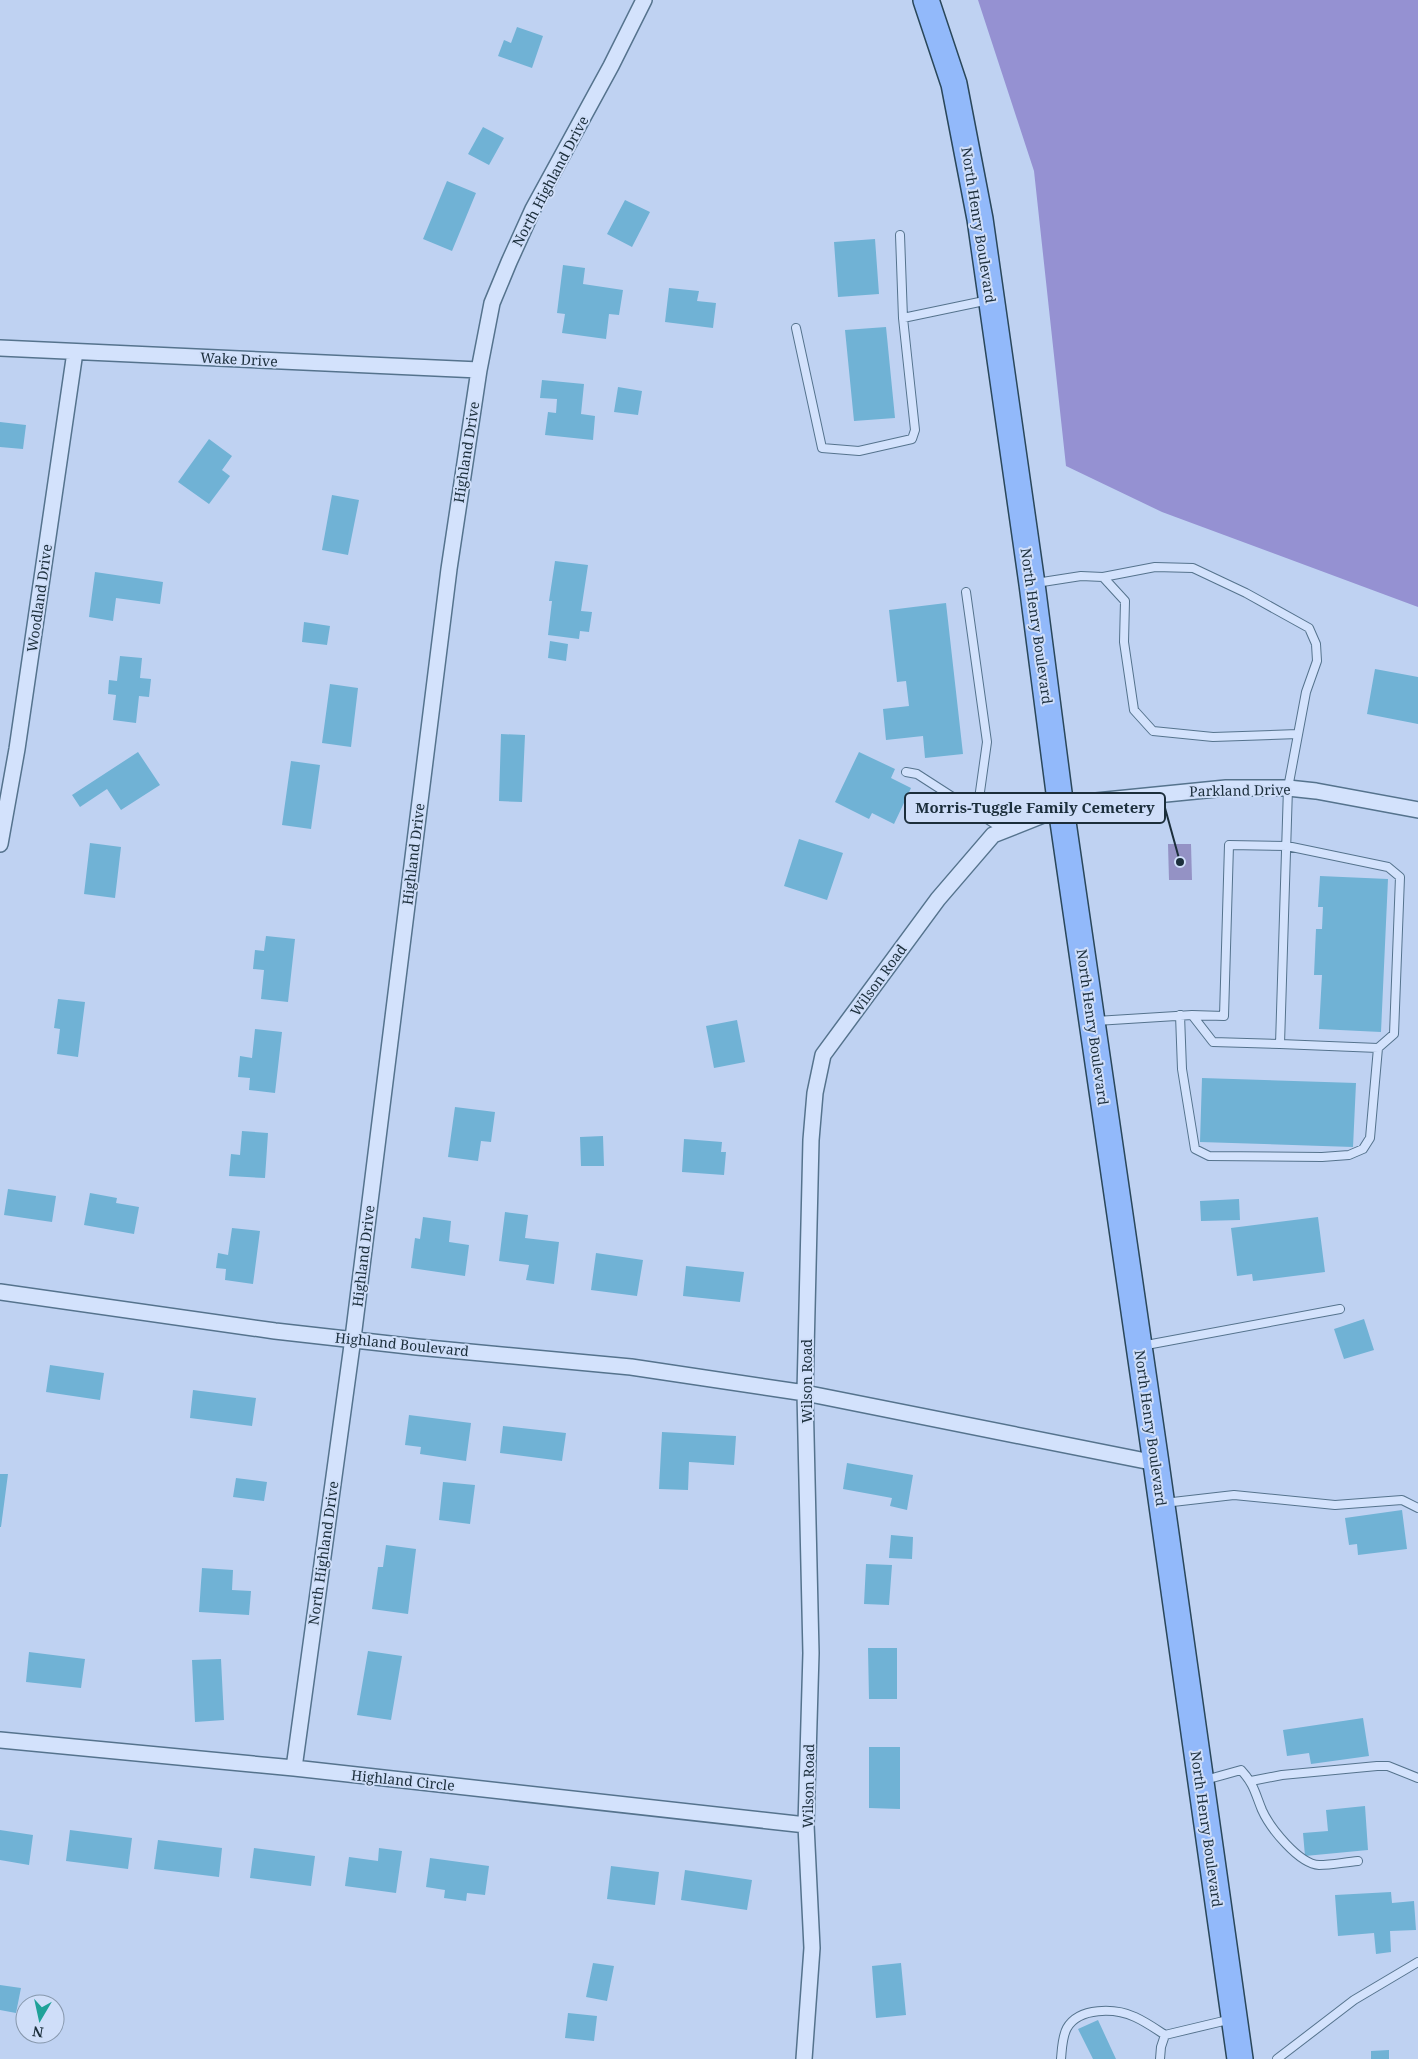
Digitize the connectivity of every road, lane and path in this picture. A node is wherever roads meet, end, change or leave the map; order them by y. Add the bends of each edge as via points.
1 (644, 0) edge
2 (926, 0) edge
3 (900, 235) dead end
4 (991, 300) junction
5 (903, 318) junction
6 (796, 328) dead end
7 (0, 348) edge
8 (75, 352) junction
9 (479, 370) junction
10 (1103, 577) junction
11 (1032, 584) junction
12 (966, 592) dead end
13 (1298, 734) junction
14 (906, 772) dead end
15 (1288, 788) junction
16 (1061, 808) junction
17 (1418, 810) edge
18 (977, 813) junction
19 (1004, 830) junction
20 (0, 844) edge
21 (1287, 846) junction
22 (1180, 1015) junction
23 (1192, 1015) junction
24 (1092, 1021) junction
25 (1280, 1044) junction
26 (1378, 1048) junction
27 (0, 1292) edge
28 (1340, 1308) dead end
29 (353, 1338) junction
30 (1139, 1346) junction
31 (805, 1393) junction
32 (1156, 1463) junction
33 (1162, 1503) junction
34 (1418, 1508) edge
35 (0, 1740) edge
36 (294, 1768) junction
37 (1418, 1778) edge
38 (1252, 1781) junction
39 (1201, 1782) junction
40 (806, 1825) junction
41 (1358, 1861) dead end
42 (1418, 1962) edge
43 (1234, 2018) junction
44 (1165, 2035) junction
45 (804, 2059) edge
46 (1061, 2059) edge
47 (1160, 2059) edge
48 (1240, 2059) edge
49 (1277, 2059) edge

1 - 9 street, North Highland Drive via 533,209 509,262 492,303
2 - 4 main road, North Henry Boulevard via 954,84 980,219
3 - 5 lane
4 - 5 lane
4 - 11 main road, North Henry Boulevard
5 - 6 lane via 915,430 912,439 859,451 822,448
7 - 8 street, Wake Drive
8 - 9 street, Wake Drive
8 - 20 street, Woodland Drive
9 - 29 street, Highland Drive via 449,569
10 - 11 lane via 1081,576
10 - 13 lane via 1125,601 1124,642 1134,710 1153,731 1213,737
10 - 13 lane via 1155,567 1194,568 1309,628 1316,644 1317,662 1306,692
11 - 16 main road, North Henry Boulevard
12 - 18 lane via 987,742
13 - 15 lane
14 - 18 lane via 917,774
15 - 16 street, Parkland Drive via 1198,789
15 - 17 street, Parkland Drive
15 - 21 lane
16 - 19 street, Wilson Road
16 - 24 main road, North Henry Boulevard
18 - 19 lane
19 - 31 street, Wilson Road via 993,835 938,899 823,1055 815,1093 811,1140
21 - 23 lane via 1230,845 1224,1016
21 - 25 lane
21 - 26 lane via 1388,867 1400,878 1394,1034
22 - 23 lane
22 - 24 lane
22 - 26 lane via 1182,1069 1191,1134 1195,1149 1209,1156 1322,1157 1349,1155 1363,1149 1370,1138
23 - 25 lane via 1213,1042
24 - 30 main road, North Henry Boulevard
25 - 26 lane
27 - 29 street, Highland Boulevard
28 - 30 lane
29 - 31 street, Highland Boulevard via 631,1367
29 - 36 street, North Highland Drive
30 - 32 main road, North Henry Boulevard
31 - 32 street, Highland Boulevard
31 - 40 street, Wilson Road via 811,1653
32 - 33 main road, North Henry Boulevard
33 - 34 lane via 1234,1495 1335,1505 1402,1500
33 - 39 main road, North Henry Boulevard
35 - 36 street, Highland Circle
36 - 40 street, Highland Circle
37 - 38 lane via 1388,1766 1377,1766
38 - 39 lane via 1241,1770
38 - 41 lane via 1263,1812 1294,1852 1317,1865
39 - 43 main road, North Henry Boulevard
40 - 45 street, Wilson Road via 812,1948
42 - 49 lane via 1354,2000
43 - 44 lane
43 - 48 main road, North Henry Boulevard
44 - 46 lane via 1134,2017 1111,2011 1094,2011 1071,2022 1066,2030
44 - 47 lane

